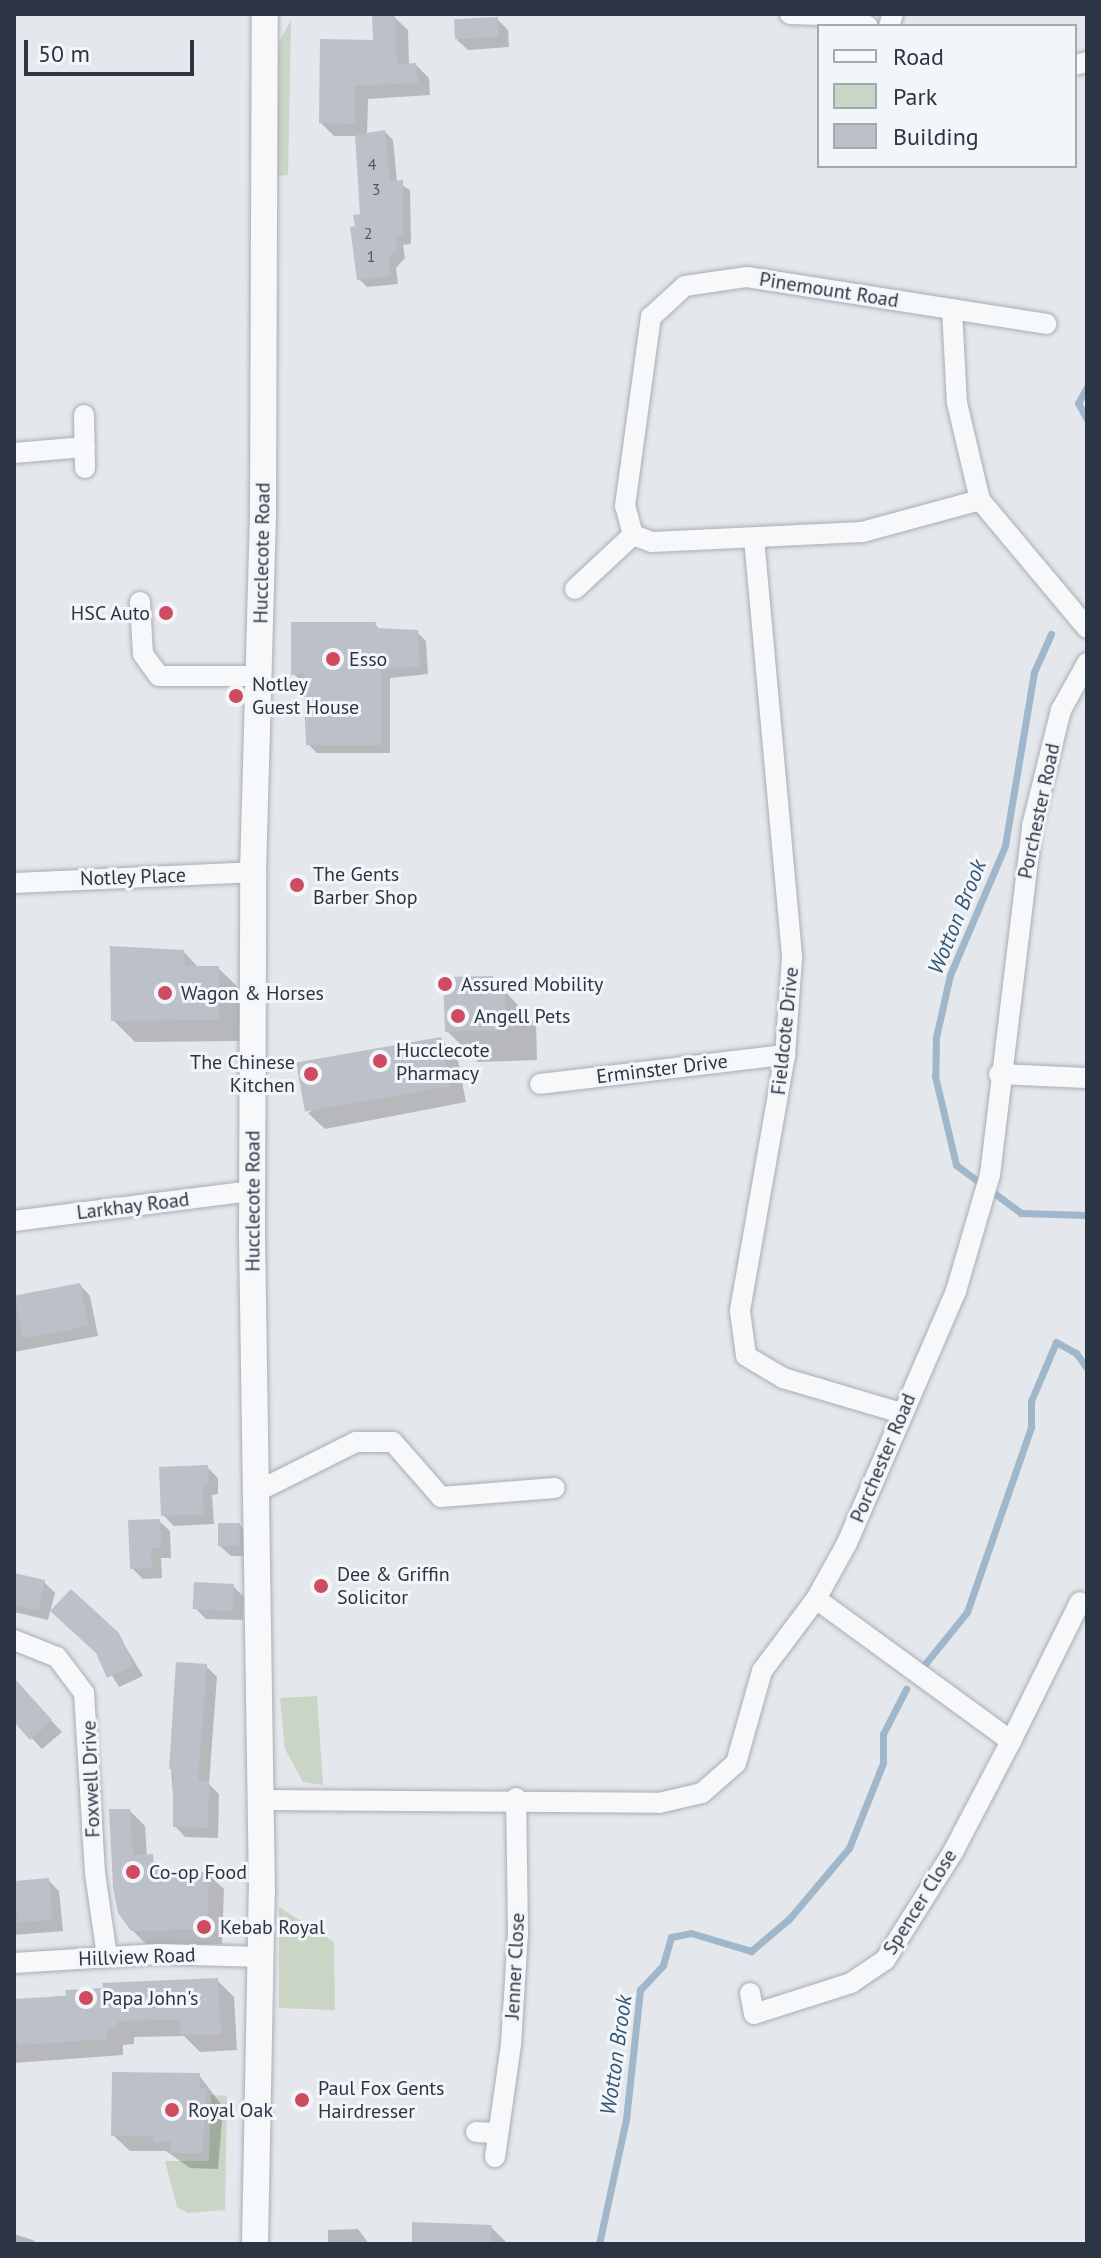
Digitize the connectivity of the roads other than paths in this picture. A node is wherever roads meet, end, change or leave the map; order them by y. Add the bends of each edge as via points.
1 (265, 14) edge
2 (790, 14) edge
3 (861, 24) edge
4 (952, 309) junction
5 (1046, 324) dead end
6 (84, 415) dead end
7 (14, 453) edge
8 (980, 500) junction
9 (633, 535) junction
10 (754, 538) junction
11 (575, 589) dead end
12 (140, 602) dead end
13 (1087, 628) edge
14 (1087, 663) edge
15 (259, 676) junction
16 (253, 872) junction
17 (14, 883) edge
18 (785, 1055) junction
19 (999, 1074) junction
20 (1087, 1078) edge
21 (540, 1084) dead end
22 (252, 1191) junction
23 (14, 1221) edge
24 (901, 1413) junction
25 (555, 1488) dead end
26 (258, 1491) junction
27 (816, 1599) junction
28 (1080, 1602) dead end
29 (14, 1640) edge
30 (1011, 1741) junction
31 (516, 1798) junction
32 (261, 1800) junction
33 (107, 1956) junction
34 (261, 1957) junction
35 (14, 1963) edge
36 (750, 1993) dead end
37 (476, 2132) dead end
38 (497, 2133) junction
39 (495, 2157) dead end
40 (255, 2244) edge

1 - 15 street, Hucclecote Road
2 - 3 street via 828,15
4 - 5 street, Pinemount Road
4 - 8 street via 957,403
4 - 9 street, Pinemount Road via 747,277 685,286 651,317 625,506
6 - 7 street via 85,458
8 - 10 street via 862,532
8 - 13 street
9 - 10 street via 652,542
9 - 11 street
10 - 18 street, Fieldcote Drive via 792,958
12 - 15 street via 143,654 159,676
14 - 19 street, Porchester Road via 1061,710 1032,826
15 - 16 street, Hucclecote Road
16 - 17 street, Notley Place
16 - 22 street, Hucclecote Road
18 - 21 street, Erminster Drive
18 - 24 street, Fieldcote Drive via 740,1311 746,1356 783,1378
19 - 20 street
19 - 24 street, Porchester Road via 987,1188 956,1291
22 - 23 street, Larkhay Road
22 - 26 street, Hucclecote Road
24 - 27 street, Porchester Road via 847,1543
25 - 26 street via 441,1497 393,1442 356,1442 323,1454
26 - 32 street, Hucclecote Road
27 - 30 street
27 - 31 street, Porchester Road via 762,1671 736,1763 702,1793 659,1803
28 - 30 street, Spencer Close
29 - 33 street, Foxwell Drive via 57,1657 84,1693 95,1873
30 - 36 street, Spencer Close via 953,1852 885,1960 851,1983 754,2014
31 - 32 street, Porchester Road
31 - 38 street, Jenner Close via 518,1934 511,2044
32 - 34 street, Hucclecote Road
33 - 34 street, Hillview Road
33 - 35 street, Hillview Road
34 - 40 street, Hucclecote Road
37 - 38 street
38 - 39 street, Jenner Close

